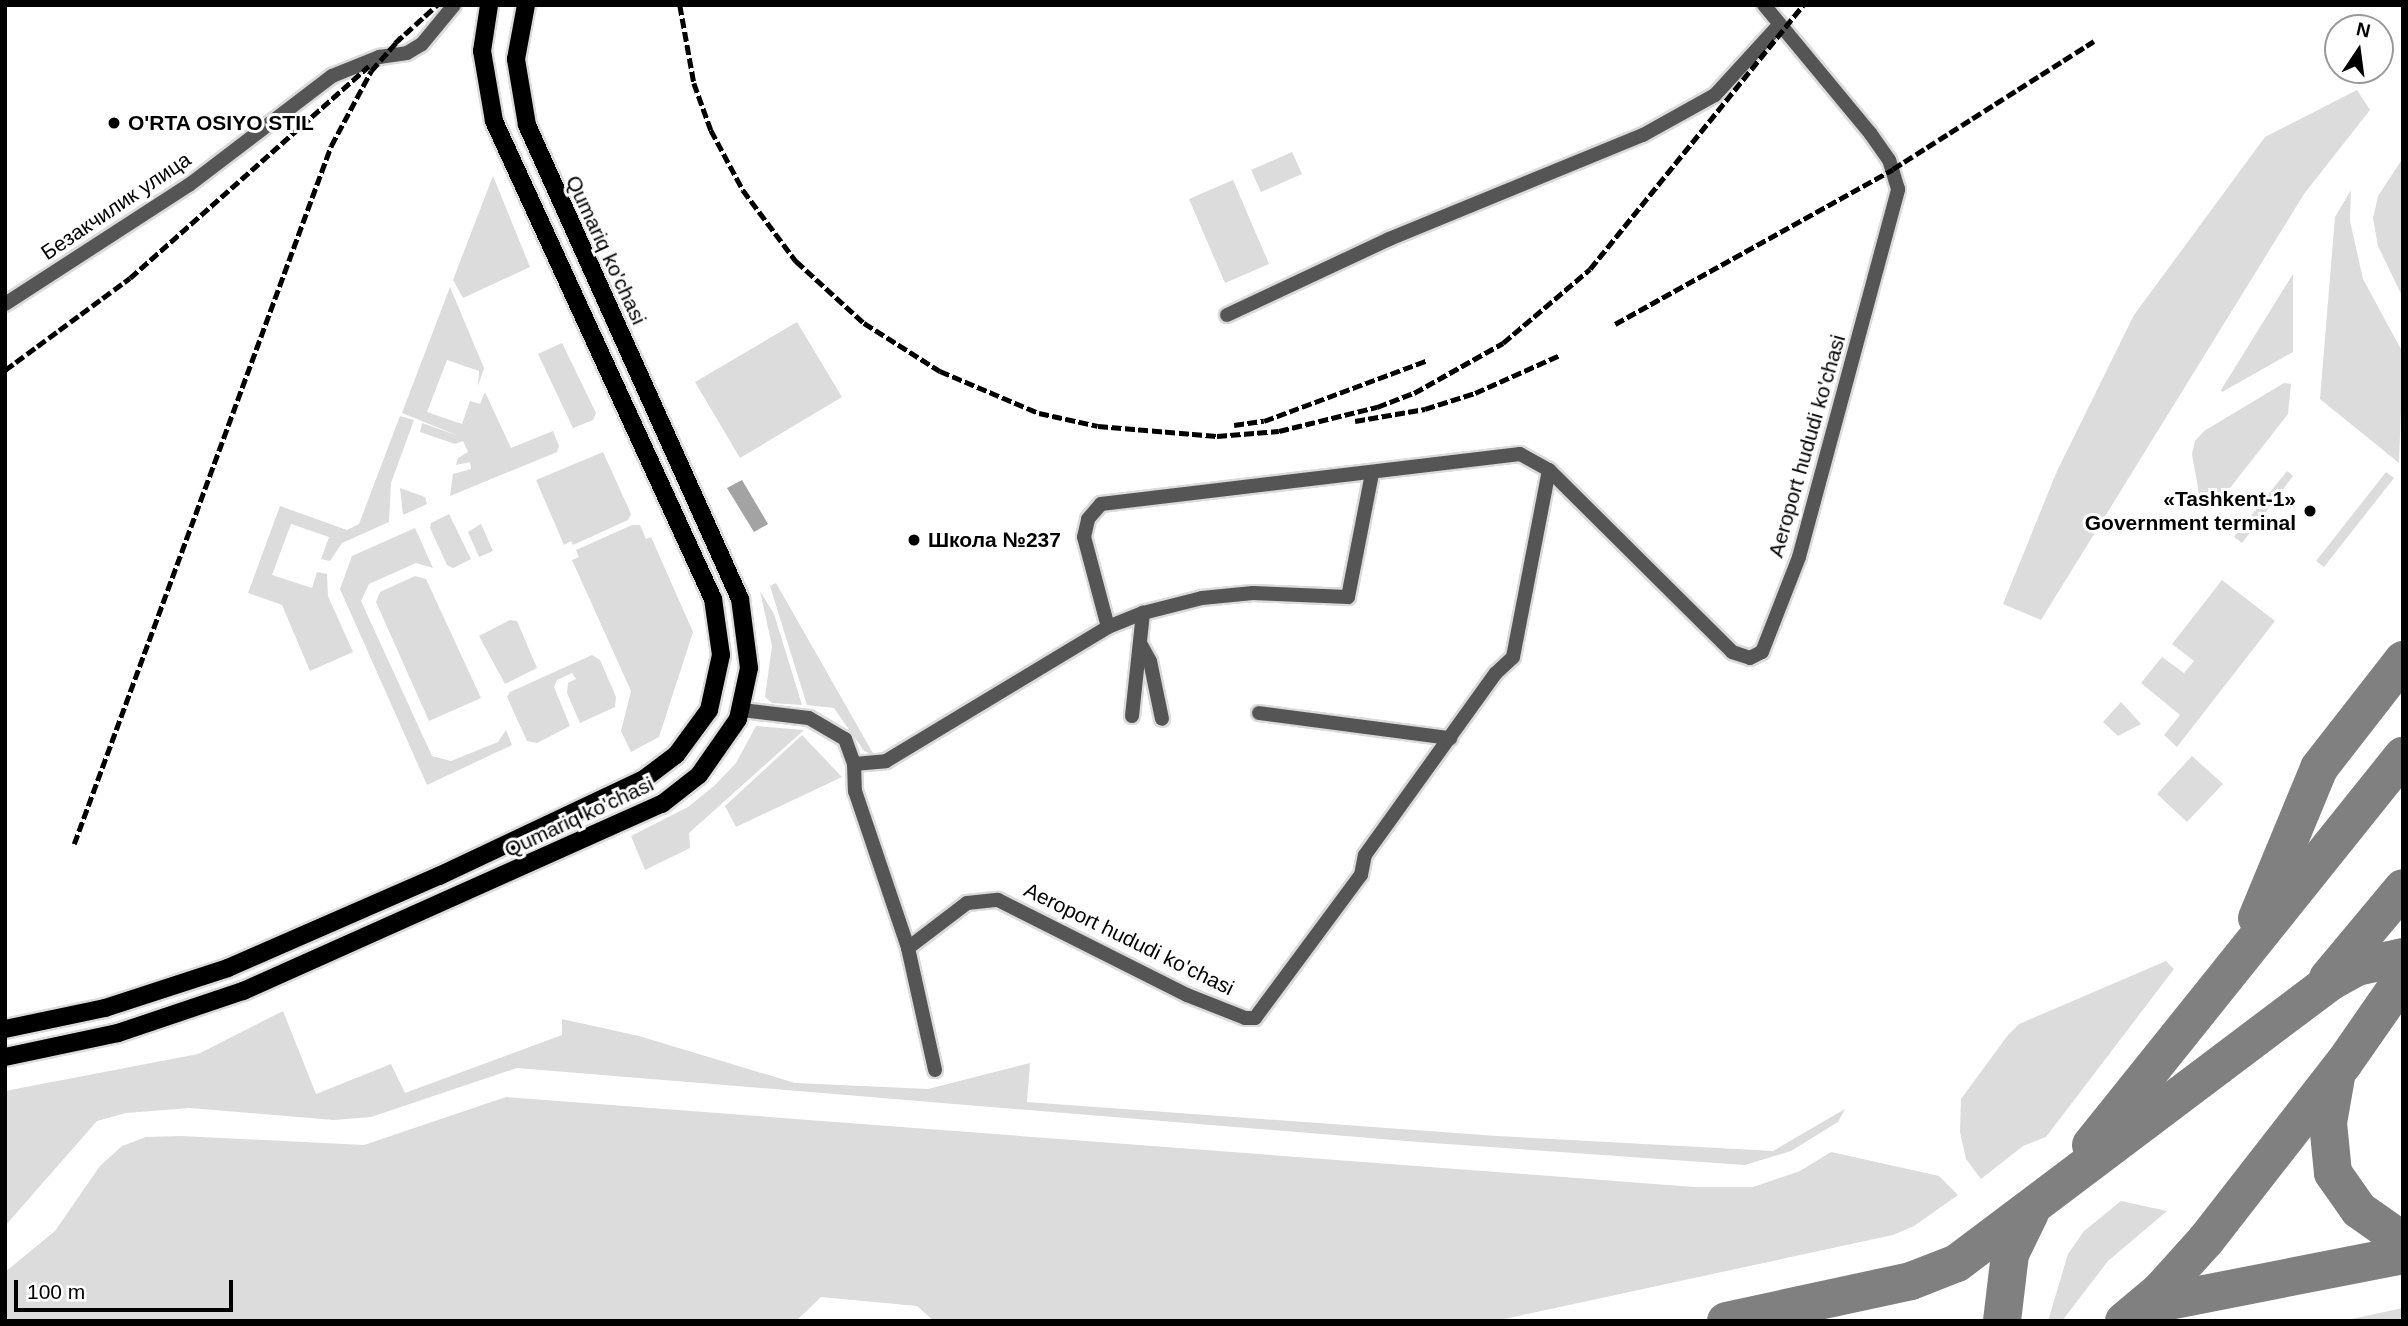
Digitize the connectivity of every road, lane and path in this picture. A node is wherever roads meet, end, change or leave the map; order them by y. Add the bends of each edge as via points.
1 (454, 5) edge
2 (489, 5) edge
3 (526, 5) edge
4 (1764, 5) edge
5 (1779, 25) junction
6 (5, 304) edge
7 (1227, 315) dead end
8 (658, 418) junction
9 (636, 429) junction
10 (1549, 470) junction
11 (1372, 474) junction
12 (1143, 613) junction
13 (1108, 627) junction
14 (1141, 645) junction
15 (742, 710) junction
16 (1259, 713) dead end
17 (1132, 716) dead end
18 (1162, 719) dead end
19 (1450, 738) junction
20 (854, 764) junction
21 (439, 876) junction
22 (451, 901) junction
23 (908, 948) junction
24 (5, 1029) edge
25 (5, 1057) edge
26 (935, 1070) dead end

1 - 6 street, Безакчилик улица via 422,44 332,76 189,185
2 - 9 main road, Qumariq ko'chasi via 482,51 494,121
3 - 8 main road, Qumariq ko'chasi via 516,59 527,125
4 - 5 street, Aeroport hududi ko'chasi
5 - 7 street via 1715,94 1643,135 1390,239
5 - 10 street, Aeroport hududi ko'chasi via 1870,133 1889,160 1898,189 1799,557 1762,652 1746,657 1723,644
8 - 9 main road
8 - 15 main road, Qumariq ko'chasi via 740,599 750,656
9 - 21 main road, Qumariq ko'chasi via 717,613 721,655 709,710 676,755 644,779
10 - 11 street, Aeroport hududi ko'chasi via 1520,454
10 - 19 street, Aeroport hududi ko'chasi via 1516,652
11 - 12 street via 1348,597 1253,593 1202,598
11 - 13 street, Aeroport hududi ko'chasi via 1101,504 1088,519 1084,537
12 - 13 street
12 - 14 street
13 - 20 street via 886,761
14 - 17 street
14 - 18 street via 1150,661
15 - 20 street via 809,718 826,725 845,739
15 - 22 main road, Qumariq ko'chasi via 710,763 676,796
16 - 19 street
19 - 23 street, Aeroport hududi ko'chasi via 1365,855 1361,875 1255,1018 1187,995 1017,905 998,900 967,903
20 - 23 street via 855,790
21 - 22 main road
21 - 24 main road, Qumariq ko'chasi via 228,968 104,1008
22 - 25 main road, Qumariq ko'chasi via 199,1007 118,1033
23 - 26 street

